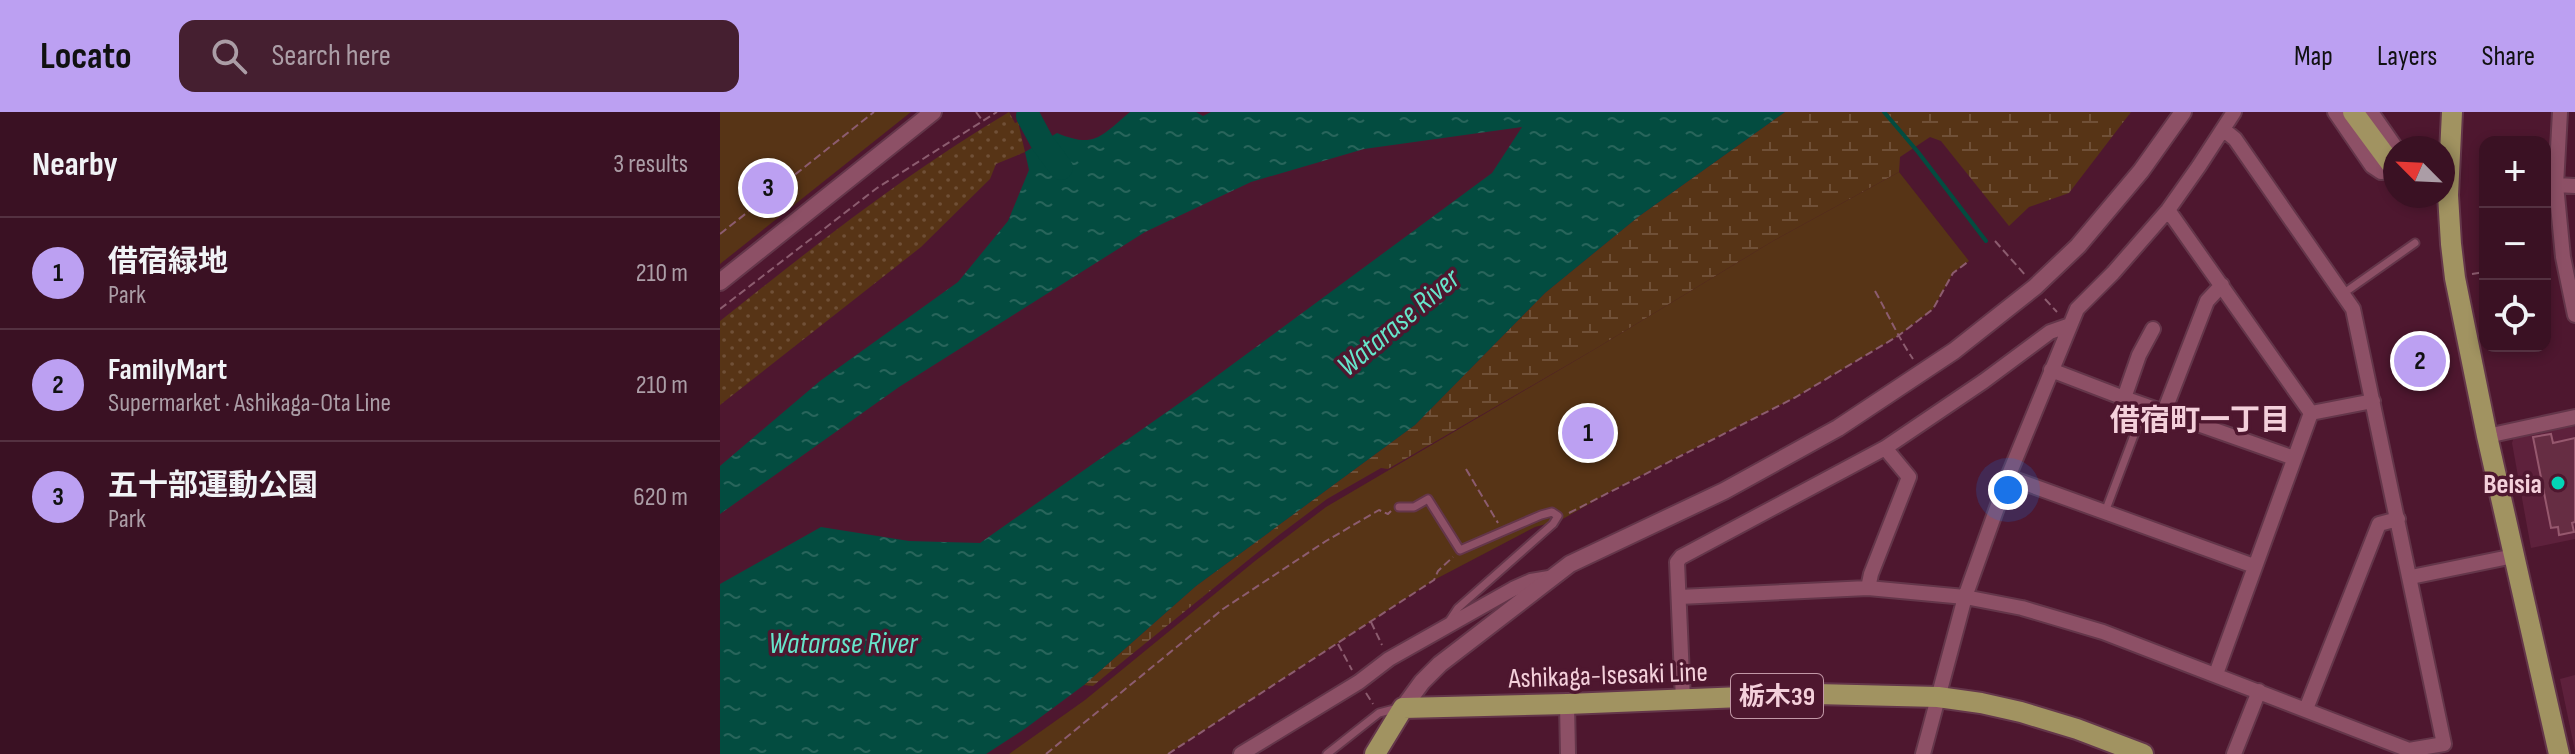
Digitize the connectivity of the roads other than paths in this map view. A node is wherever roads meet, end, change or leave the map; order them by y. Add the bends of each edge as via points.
1 (933, 112) edge
2 (2183, 112) edge
3 (2234, 112) edge
4 (2335, 112) edge
5 (2353, 112) edge
6 (2371, 112) edge
7 (2452, 112) edge
8 (2560, 112) edge
9 (2224, 130) junction
10 (2388, 136) edge
11 (2450, 136) edge
12 (2383, 153) edge
13 (2383, 172) edge
14 (2556, 185) junction
15 (2575, 186) edge
16 (2447, 208) edge
17 (2168, 210) junction
18 (2415, 243) dead end
19 (720, 282) edge
20 (2222, 285) junction
21 (2344, 293) junction
22 (2575, 315) edge
23 (2065, 321) junction
24 (2153, 329) dead end
25 (2051, 370) junction
26 (2124, 398) junction
27 (2373, 401) junction
28 (2145, 406) junction
29 (2164, 412) junction
30 (2311, 413) junction
31 (2575, 417) edge
32 (2487, 436) junction
33 (1885, 448) junction
34 (2294, 458) junction
35 (2008, 477) junction
36 (1399, 507) road end
37 (2105, 512) junction
38 (2398, 519) junction
39 (2514, 556) junction
40 (2254, 566) junction
41 (2411, 577) junction
42 (1549, 578) junction
43 (1868, 588) junction
44 (1679, 597) junction
45 (1965, 597) junction
46 (1445, 629) junction
47 (2216, 674) junction
48 (2259, 691) junction
49 (1938, 697) junction
50 (1683, 700) junction
51 (1567, 704) junction
52 (1403, 708) junction
53 (2306, 709) junction
54 (2445, 749) edge
55 (1241, 754) edge
56 (1327, 754) edge
57 (1375, 754) edge
58 (1568, 754) edge
59 (1923, 754) edge
60 (2143, 754) edge
61 (2234, 754) edge
62 (2559, 754) edge

1 - 19 street
2 - 42 street via 2123,194 2060,264 1954,351 1838,428
3 - 9 street
4 - 13 street via 2372,166
5 - 12 main road
6 - 10 street
7 - 11 main road
8 - 14 street
9 - 17 street
9 - 21 street
14 - 15 street
14 - 22 street
16 - 32 main road via 2455,278
17 - 20 street
17 - 23 street
18 - 21 lane
20 - 29 street via 2207,301
20 - 30 street
21 - 27 street via 2353,309
23 - 25 street
23 - 33 street
24 - 26 street
25 - 26 street
25 - 35 street
26 - 28 street
27 - 30 street
27 - 38 street
28 - 29 street
28 - 37 lane
29 - 34 street
30 - 34 street
31 - 32 street
32 - 39 main road
33 - 43 street via 1909,477
33 - 44 street via 1681,557
34 - 40 street
35 - 37 street
35 - 45 street
36 - 46 lane via 1428,499 1460,550 1541,515 1558,516 1458,608
37 - 40 street
38 - 41 street
38 - 53 street via 2379,524
39 - 41 street
39 - 62 main road
40 - 47 street
41 - 54 street
42 - 46 street via 1513,589
42 - 52 street via 1440,664
43 - 44 street
43 - 45 street
44 - 50 street
45 - 47 street via 2061,618
45 - 49 street
46 - 55 street
47 - 48 street
48 - 53 street
48 - 61 street
49 - 50 main road, Ashikaga-Isesaki Line / 栃木39 via 1829,694
49 - 59 street
49 - 60 main road, Ashikaga-Isesaki Line / 栃木39 via 2021,712
50 - 51 main road, Ashikaga-Isesaki Line / 栃木39
51 - 52 main road, Ashikaga-Isesaki Line / 栃木39
51 - 58 street
52 - 56 lane via 1379,713
52 - 57 main road
53 - 54 street via 2409,750

